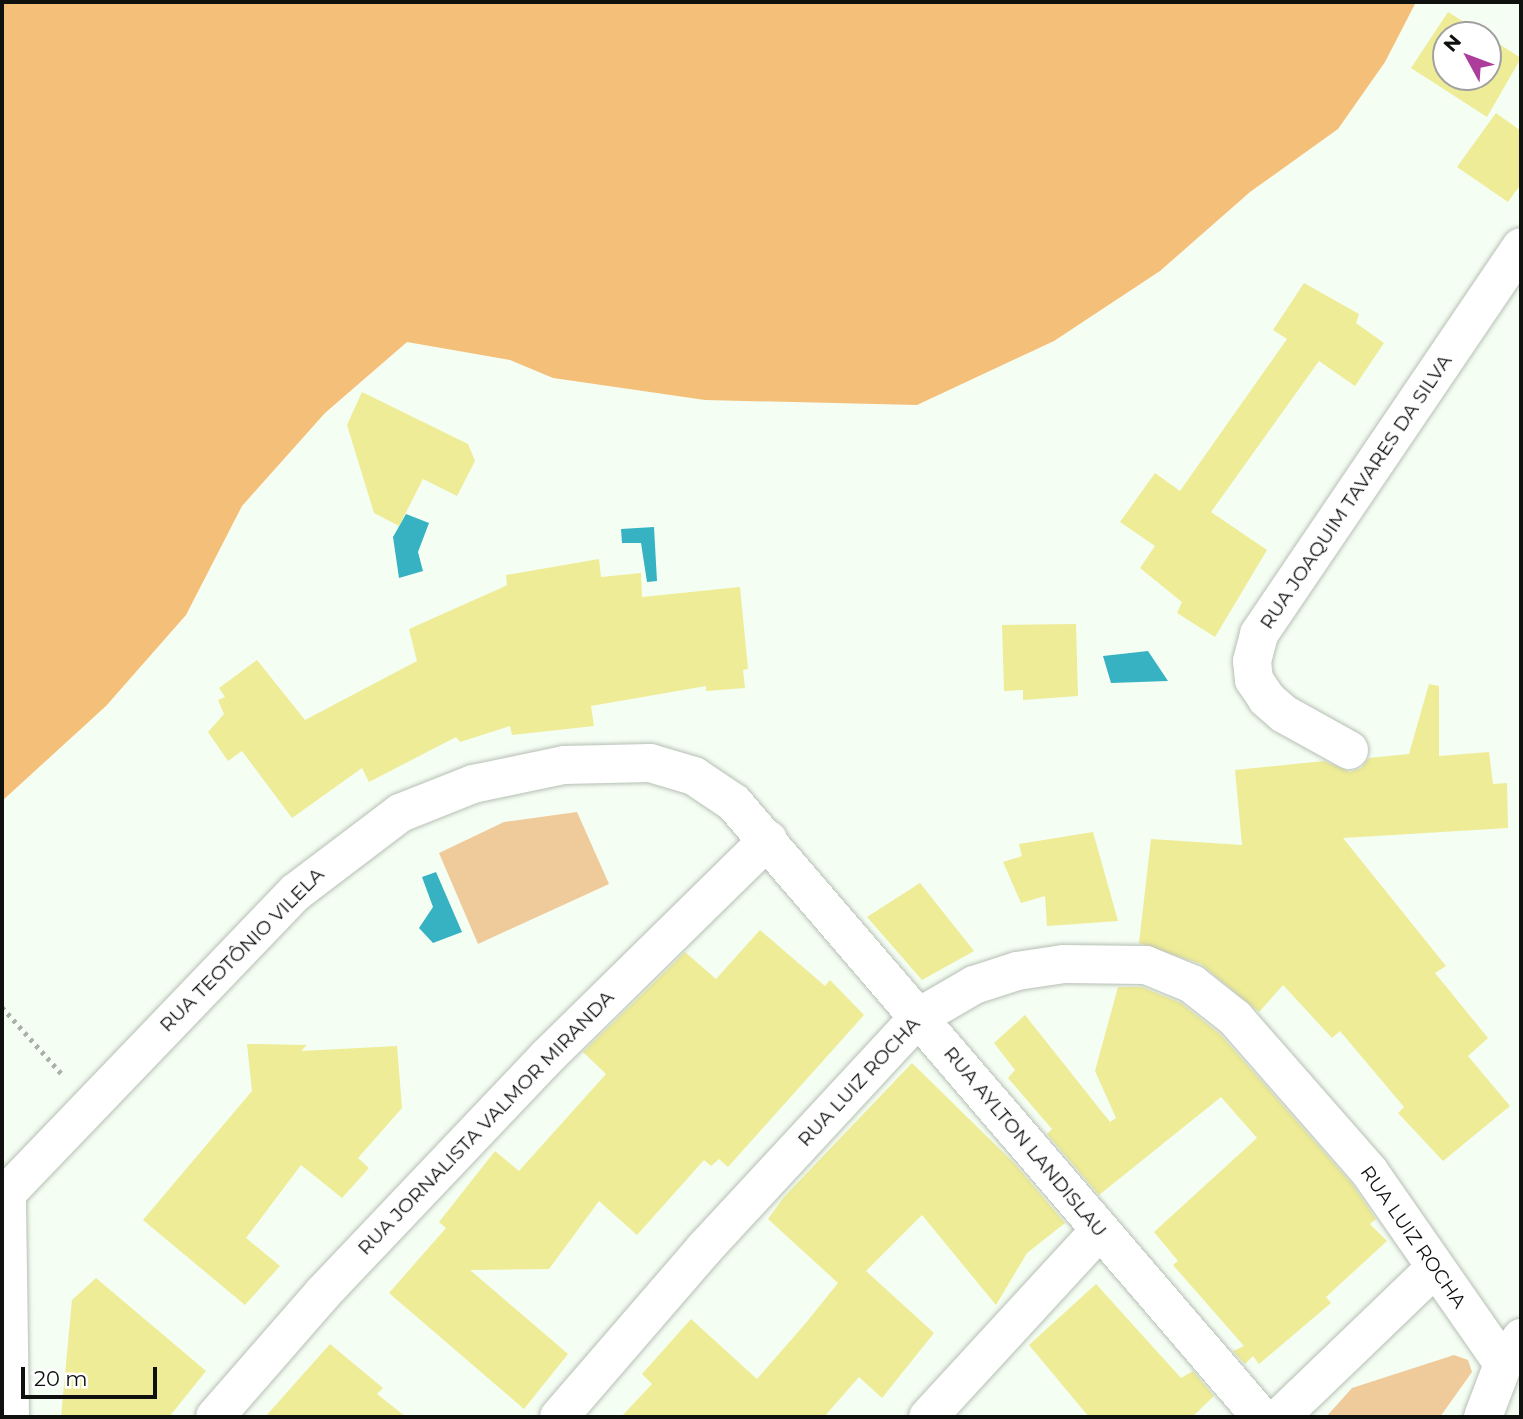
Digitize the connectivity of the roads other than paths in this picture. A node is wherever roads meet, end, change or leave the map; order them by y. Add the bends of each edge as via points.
1 (1521, 247) edge
2 (1349, 750) dead end
3 (734, 803) joint
4 (768, 840) junction
5 (919, 1017) junction
6 (5, 1196) edge
7 (1100, 1230) junction
8 (1434, 1269) junction
9 (1512, 1351) edge
10 (10, 1417) edge
11 (215, 1417) edge
12 (559, 1417) edge
13 (928, 1417) edge
14 (1261, 1417) edge
15 (1280, 1417) edge
16 (1483, 1417) edge

1 - 2 street, RUA JOAQUIM TAVARES DA SILVA via 1259,634 1252,661 1254,680 1267,699 1284,714
3 - 4 street, RUA AYLTON LANDISLAU
3 - 6 street, RUA TEOTÔNIO VILELA via 694,776 650,763 564,765 473,784 400,813 296,892 89,1103
4 - 5 street, RUA AYLTON LANDISLAU
4 - 11 street, RUA JORNALISTA VALMOR MIRANDA via 547,1057 323,1293
5 - 7 street, RUA AYLTON LANDISLAU
5 - 8 street, RUA LUIZ ROCHA via 974,985 1017,971 1064,964 1146,965 1192,984 1235,1018 1368,1171
5 - 12 street, RUA LUIZ ROCHA via 704,1249
6 - 10 street, RUA TEOTÔNIO VILELA
7 - 13 street
7 - 14 street, RUA AYLTON LANDISLAU
8 - 9 street, RUA LUIZ ROCHA
8 - 15 street
9 - 16 street

